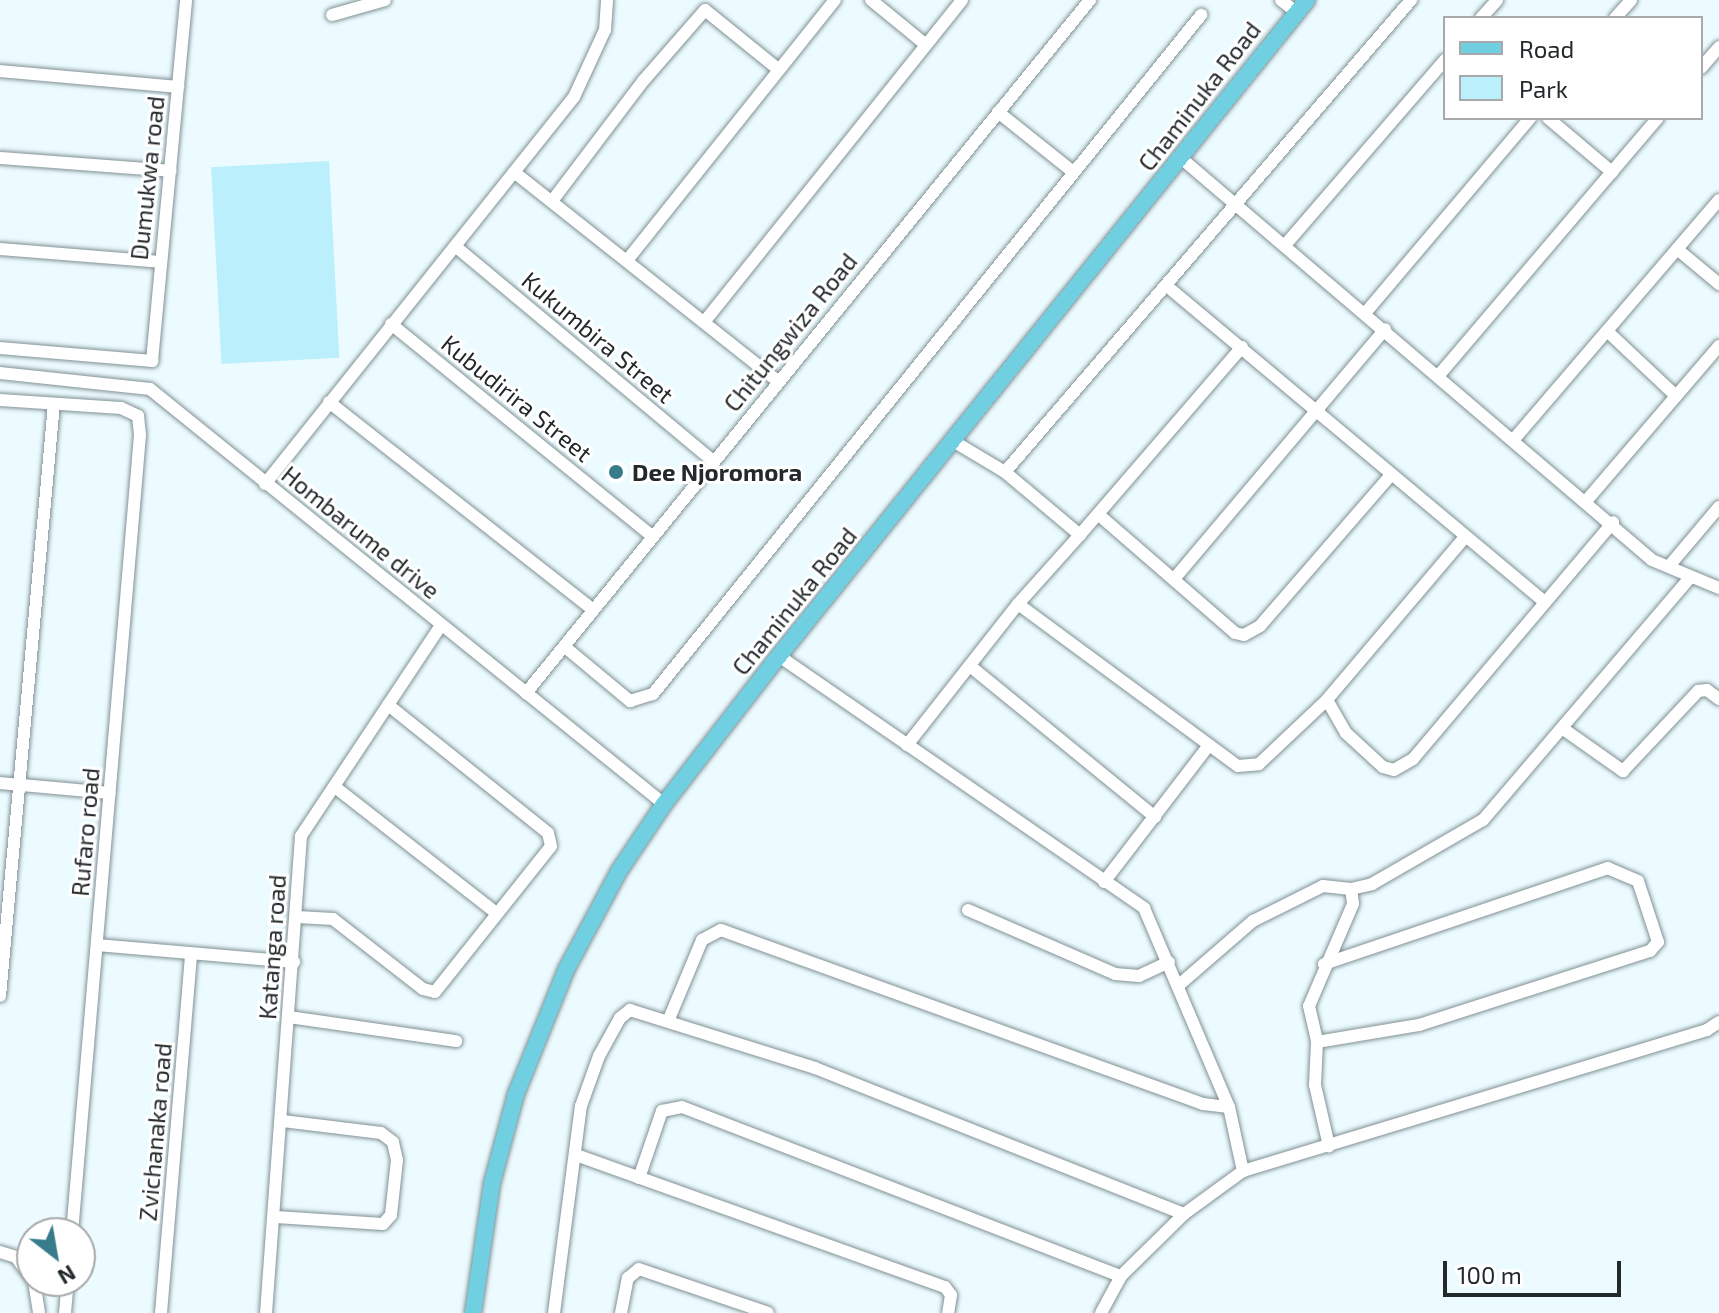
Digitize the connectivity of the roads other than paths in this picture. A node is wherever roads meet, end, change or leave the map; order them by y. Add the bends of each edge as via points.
1 (186, 0) edge
2 (385, 0) edge
3 (607, 0) edge
4 (835, 0) edge
5 (871, 0) edge
6 (962, 0) edge
7 (1090, 0) edge
8 (1281, 0) edge
9 (1411, 0) edge
10 (1497, 0) edge
11 (1631, 0) edge
12 (1302, 6) edge
13 (332, 15) dead end
14 (1201, 15) dead end
15 (1483, 16) edge
16 (1617, 16) edge
17 (925, 44) junction
18 (1719, 47) edge
19 (1443, 62) edge
20 (1703, 66) edge
21 (779, 70) junction
22 (0, 71) edge
23 (178, 87) junction
24 (998, 112) junction
25 (1528, 120) edge
26 (1550, 120) edge
27 (1656, 120) edge
28 (0, 158) edge
29 (1181, 158) junction
30 (171, 171) junction
31 (1072, 171) junction
32 (514, 172) junction
33 (1612, 172) junction
34 (1719, 200) edge
35 (552, 201) junction
36 (1236, 204) junction
37 (1286, 244) junction
38 (455, 246) junction
39 (0, 249) edge
40 (1677, 249) junction
41 (629, 258) junction
42 (160, 262) junction
43 (1719, 284) edge
44 (1168, 287) junction
45 (1367, 311) junction
46 (705, 321) junction
47 (391, 324) junction
48 (1385, 329) junction
49 (1607, 331) junction
50 (1719, 346) edge
51 (1242, 347) junction
52 (0, 348) edge
53 (0, 373) edge
54 (1439, 375) junction
55 (779, 382) junction
56 (1676, 396) junction
57 (0, 400) edge
58 (329, 402) junction
59 (54, 404) junction
60 (1317, 410) junction
61 (1515, 438) junction
62 (953, 441) junction
63 (713, 461) junction
64 (1005, 472) junction
65 (1391, 475) junction
66 (265, 484) junction
67 (1587, 500) junction
68 (1719, 507) edge
69 (1099, 515) junction
70 (1613, 522) junction
71 (1080, 535) junction
72 (652, 536) junction
73 (1465, 537) junction
74 (1670, 565) junction
75 (1690, 578) junction
76 (1174, 579) junction
77 (1719, 588) edge
78 (1544, 601) junction
79 (1018, 604) junction
80 (593, 610) junction
81 (441, 625) junction
82 (565, 647) junction
83 (779, 656) junction
84 (970, 666) junction
85 (526, 693) junction
86 (1719, 699) edge
87 (1327, 700) junction
88 (388, 705) junction
89 (1562, 728) junction
90 (907, 745) junction
91 (1207, 748) junction
92 (0, 783) edge
93 (20, 784) junction
94 (335, 787) junction
95 (110, 793) junction
96 (664, 804) junction
97 (1155, 817) junction
98 (1104, 882) junction
99 (1351, 889) junction
100 (968, 910) dead end
101 (495, 912) junction
102 (297, 917) junction
103 (97, 945) junction
104 (191, 955) junction
105 (294, 962) junction
106 (1169, 962) junction
107 (1324, 964) junction
108 (1179, 985) junction
109 (0, 996) edge
110 (289, 1017) junction
111 (669, 1019) junction
112 (1719, 1022) edge
113 (456, 1041) dead end
114 (1317, 1042) junction
115 (1229, 1107) junction
116 (283, 1121) junction
117 (1329, 1146) junction
118 (576, 1155) junction
119 (1243, 1171) junction
120 (639, 1178) junction
121 (1184, 1214) junction
122 (73, 1217) edge
123 (276, 1217) junction
124 (1121, 1276) junction
125 (161, 1313) edge
126 (266, 1313) edge
127 (473, 1313) edge
128 (554, 1313) edge
129 (621, 1313) edge
130 (768, 1313) edge
131 (948, 1313) edge
132 (1101, 1313) edge

1 - 23 street, Dumukwa road
2 - 13 street
3 - 32 street via 605,30 574,97
4 - 21 street
5 - 17 street
6 - 17 street
7 - 24 street, Chitungwiza Road
8 - 12 street
9 - 36 street
10 - 15 street
11 - 16 street
12 - 29 main road, Chaminuka Road
14 - 31 street
17 - 46 street
18 - 20 street
19 - 37 street
21 - 35 street via 705,10
21 - 41 street
22 - 23 street
23 - 30 street, Dumukwa road
24 - 31 street
24 - 55 street, Chitungwiza Road
25 - 45 street
26 - 33 street
27 - 33 street
28 - 30 street
29 - 36 street
29 - 62 main road, Chaminuka Road
30 - 42 street, Dumukwa road
31 - 82 street via 653,694 630,701
32 - 35 street
32 - 38 street
33 - 54 street
34 - 40 street
35 - 41 street
36 - 37 street
36 - 44 street
37 - 45 street
38 - 47 street
38 - 63 street, Kukumbira Street
39 - 42 street
40 - 43 street
40 - 49 street
41 - 46 street
42 - 52 street, Dumukwa road via 152,361
44 - 51 street
44 - 64 street
45 - 48 street
46 - 55 street
47 - 58 street
47 - 72 street, Kubudirira Street
48 - 54 street
48 - 60 street
49 - 56 street
49 - 61 street
50 - 56 street
51 - 60 street
51 - 69 street
53 - 66 street, Hombarume drive via 150,389
54 - 61 street
55 - 63 street, Chitungwiza Road
56 - 67 street
57 - 59 street
58 - 66 street
58 - 80 street
59 - 93 street
59 - 95 street, Rufaro road via 121,408 138,416
60 - 65 street
60 - 76 street
61 - 67 street
62 - 64 street
62 - 83 main road, Chaminuka Road
63 - 72 street, Chitungwiza Road
64 - 71 street
65 - 73 street
65 - 76 street via 1252,632 1235,633
66 - 81 street, Hombarume drive
67 - 70 street
68 - 74 street
69 - 71 street
69 - 76 street
70 - 74 street via 1652,560
70 - 78 street
71 - 79 street
72 - 80 street, Chitungwiza Road
73 - 78 street
73 - 87 street
74 - 75 street
75 - 77 street
75 - 89 street
78 - 87 street via 1403,767 1383,767 1346,733
79 - 84 street
79 - 91 street
80 - 82 street, Chitungwiza Road
81 - 85 street, Hombarume drive
81 - 88 street, Katanga road
82 - 85 street, Chitungwiza Road
83 - 90 street
83 - 96 main road, Chaminuka Road
84 - 90 street
84 - 97 street
85 - 96 street, Hombarume drive
86 - 89 street via 1707,690 1698,691 1623,771
87 - 91 street via 1259,764 1238,766
88 - 94 street, Katanga road
88 - 101 street via 551,839 548,850
89 - 99 street via 1471,830 1372,884
90 - 98 street
91 - 97 street
92 - 93 street
93 - 95 street
93 - 109 street
94 - 101 street
94 - 102 street, Katanga road via 301,836
95 - 103 street, Rufaro road
96 - 127 main road, Chaminuka Road via 591,919 532,1053 492,1183
97 - 98 street
98 - 106 street via 1144,908
99 - 107 street via 1353,904
99 - 108 street via 1323,886 1253,921
100 - 106 street via 1115,974 1139,976
101 - 102 street via 435,992 423,989 333,919
102 - 105 street, Katanga road
103 - 104 street
103 - 122 street, Rufaro road
104 - 105 street
104 - 125 street, Zvichanaka road
105 - 110 street, Katanga road
106 - 108 street
107 - 114 street via 1310,999
107 - 114 street via 1608,868 1638,881 1658,942 1650,951 1419,1025
108 - 115 street
110 - 113 street
110 - 116 street, Katanga road
111 - 115 street via 702,940 721,930 1203,1104
111 - 118 street via 636,1010 620,1018 586,1086
111 - 121 street via 815,1068
112 - 117 street
114 - 117 street via 1315,1085
115 - 119 street
116 - 123 street, Katanga road
116 - 123 street via 381,1133 393,1142 397,1160 391,1215 383,1224
117 - 119 street
118 - 120 street
118 - 128 street
119 - 121 street
120 - 124 street via 662,1111 682,1107
120 - 131 street via 945,1287 951,1295
121 - 124 street
123 - 126 street, Katanga road
124 - 132 street
129 - 130 street via 628,1278 639,1269

